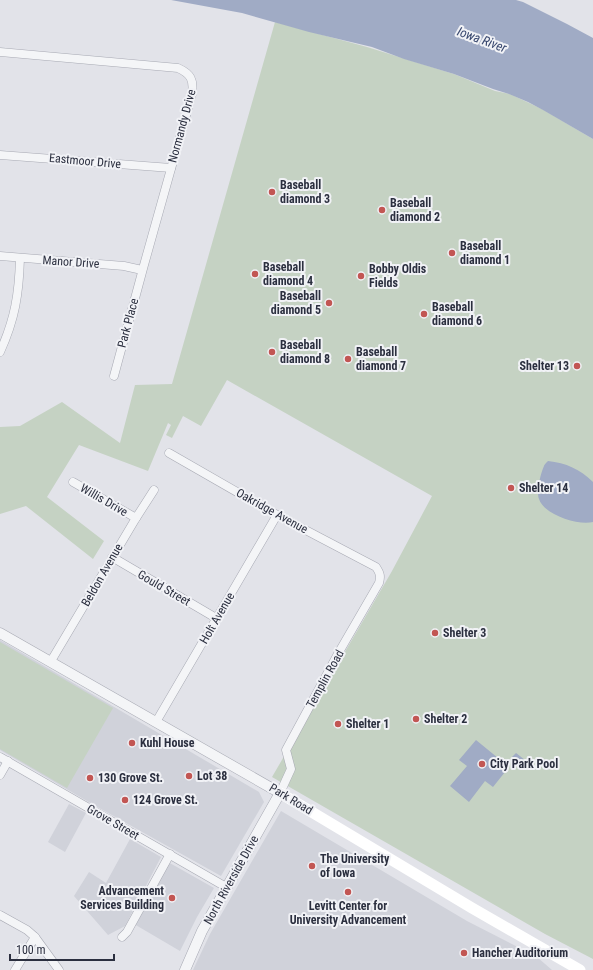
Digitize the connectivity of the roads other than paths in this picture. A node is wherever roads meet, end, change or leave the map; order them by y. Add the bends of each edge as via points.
1 (0, 52) edge
2 (0, 155) edge
3 (171, 168) junction
4 (0, 256) edge
5 (20, 258) junction
6 (142, 270) junction
7 (0, 352) edge
8 (114, 376) dead end
9 (169, 453) dead end
10 (73, 482) dead end
11 (154, 490) dead end
12 (277, 515) junction
13 (136, 518) junction
14 (112, 557) junction
15 (376, 567) joint
16 (216, 618) junction
17 (0, 633) edge
18 (51, 661) junction
19 (156, 722) junction
20 (0, 757) edge
21 (8, 761) junction
22 (0, 775) edge
23 (280, 793) junction
24 (170, 854) junction
25 (226, 887) junction
26 (0, 915) edge
27 (34, 937) junction
28 (122, 937) dead end
29 (15, 970) edge
30 (59, 970) edge
31 (185, 970) edge
32 (580, 970) edge

1 - 3 street, Normandy Drive via 178,68 185,71 192,80 192,94
2 - 3 street, Eastmoor Drive
3 - 6 street, Normandy Drive
4 - 5 street, Manor Drive
5 - 6 street, Manor Drive via 124,266
5 - 7 street via 18,298
6 - 8 street, Park Place
9 - 12 street, Oakridge Avenue
10 - 13 street, Willis Drive
11 - 13 street, Beldon Avenue
12 - 15 street, Oakridge Avenue
12 - 16 street, Holt Avenue
13 - 14 street, Beldon Avenue
14 - 16 street, Gould Street
14 - 18 street, Beldon Avenue
15 - 23 street, Templin Road via 380,572 379,583 286,750 291,769
16 - 19 street, Holt Avenue
17 - 18 street, Park Road
18 - 19 street, Park Road
19 - 23 street, Park Road
20 - 21 street, Grove Street
21 - 22 street
21 - 24 street, Grove Street
23 - 25 street, North Riverside Drive
23 - 32 main road, Park Road
24 - 25 street, Grove Street
24 - 28 street
25 - 31 street, North Riverside Drive via 202,931
26 - 27 street
27 - 29 street
27 - 30 street

